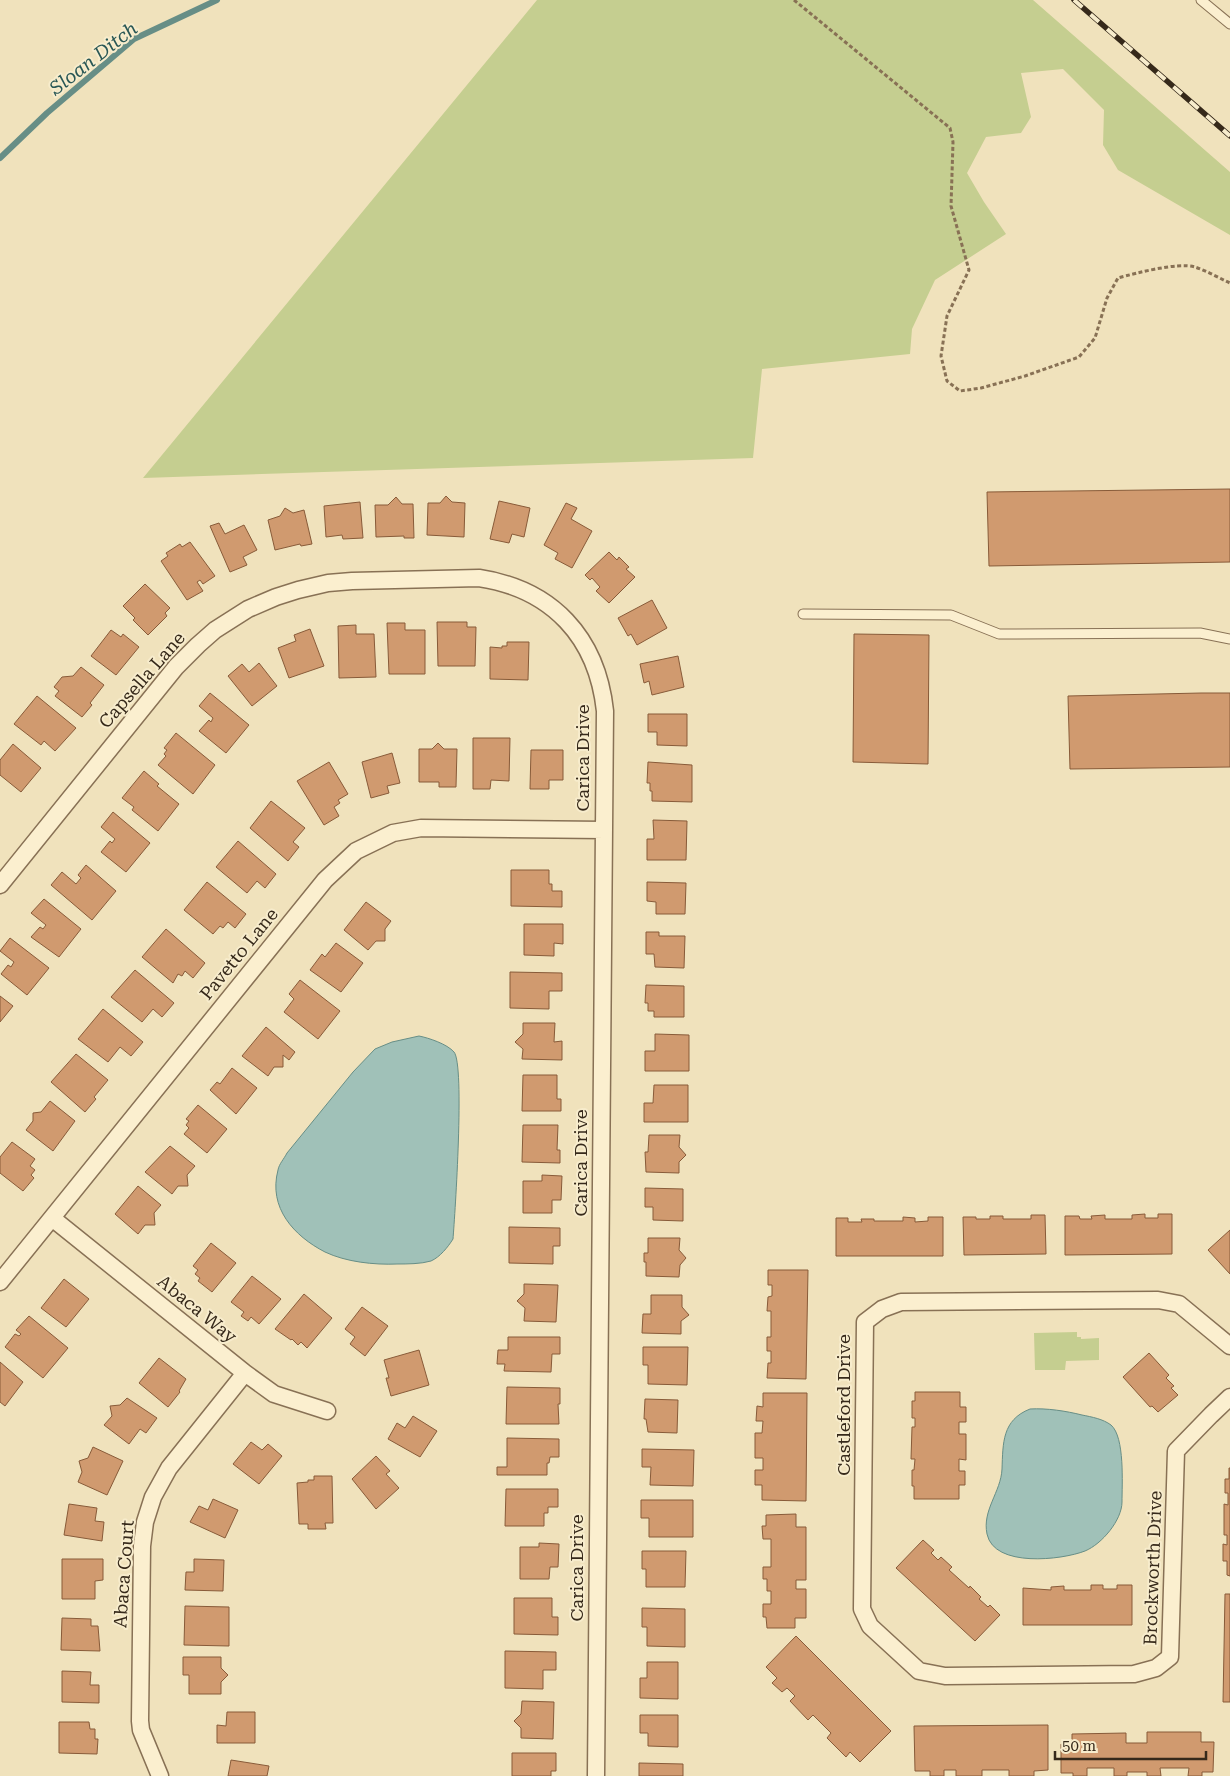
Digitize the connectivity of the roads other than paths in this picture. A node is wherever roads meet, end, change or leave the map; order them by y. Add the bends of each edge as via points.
1 (1201, 0) edge
2 (1230, 24) edge
3 (516, 587) joint
4 (803, 614) dead end
5 (1230, 639) edge
6 (604, 830) junction
7 (0, 885) edge
8 (52, 1218) junction
9 (0, 1282) edge
10 (1230, 1346) edge
11 (246, 1373) junction
12 (1230, 1397) edge
13 (327, 1411) dead end
14 (919, 1671) joint
15 (160, 1776) edge
16 (596, 1776) edge

1 - 2 lane
3 - 6 street, Carica Drive via 536,596 565,620 588,649 596,669 605,710
3 - 7 street, Capsella Lane via 479,578 328,583 276,597 248,610 215,630 176,667
4 - 5 lane via 951,615 1000,634 1200,633
6 - 8 street, Pavetto Lane via 421,828 393,833 356,850 325,880
6 - 16 street, Carica Drive
8 - 9 street, Pavetto Lane
8 - 11 street, Abaca Way
10 - 14 street, Castleford Drive via 1179,1304 1158,1300 901,1302 882,1309 865,1322 862,1609 870,1626
11 - 13 street, Abaca Way via 274,1394
11 - 15 street, Abaca Court via 169,1468 153,1496 145,1522 140,1721
12 - 14 street, Brockworth Drive via 1176,1451 1170,1657 1156,1668 1134,1674 945,1676

